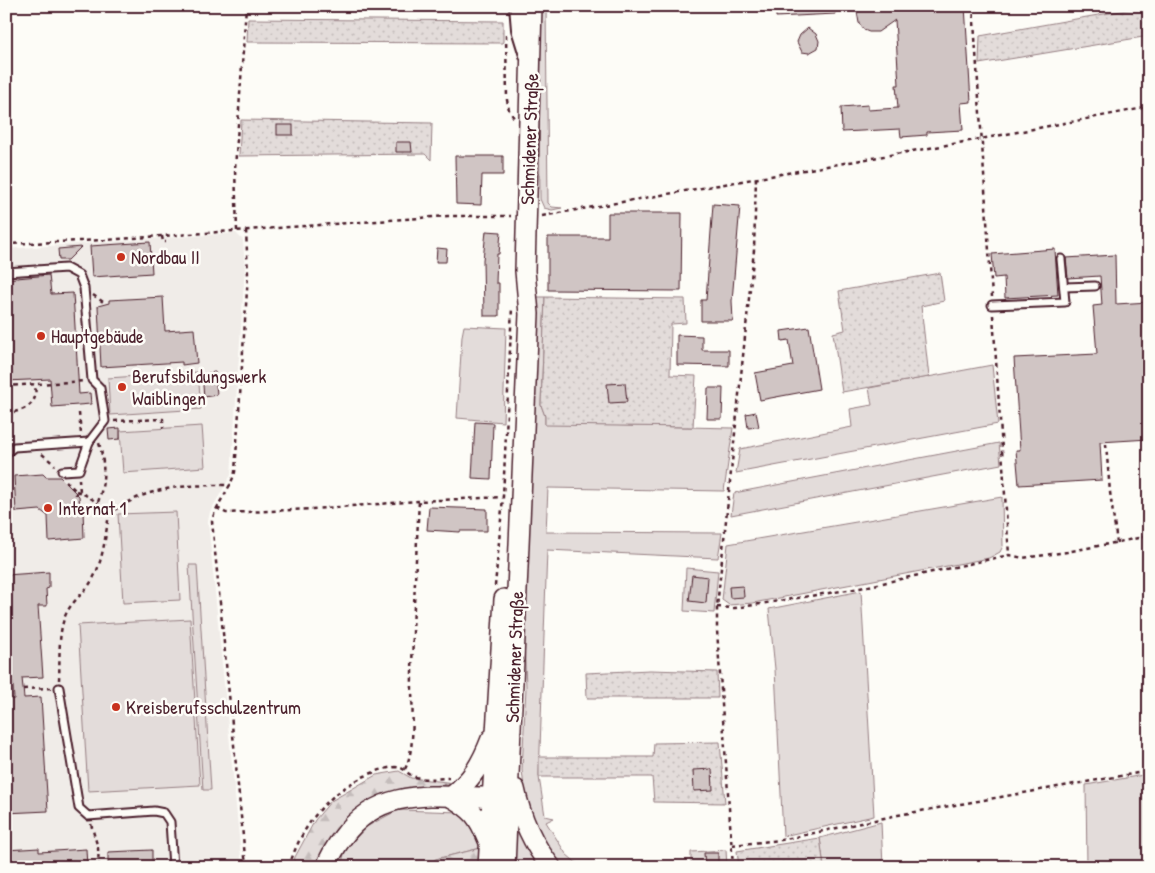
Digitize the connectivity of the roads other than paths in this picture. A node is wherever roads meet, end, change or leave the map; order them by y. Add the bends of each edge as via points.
1 (518, 6) edge
2 (532, 6) edge
3 (531, 67) junction
4 (1061, 259) dead end
5 (6, 272) edge
6 (1095, 286) dead end
7 (1064, 288) junction
8 (992, 305) road end
9 (86, 443) junction
10 (6, 453) edge
11 (63, 474) road end
12 (511, 497) junction
13 (59, 688) road end
14 (496, 723) junction
15 (510, 762) junction
16 (451, 797) junction
17 (492, 801) junction
18 (508, 816) junction
19 (338, 843) junction
20 (489, 843) junction
21 (173, 867) edge
22 (326, 867) edge
23 (333, 867) edge
24 (488, 867) edge
25 (505, 867) edge
26 (551, 867) edge

1 - 3 street via 520,29
2 - 3 main road, Schmidener Straße
3 - 12 main road, Schmidener Straße via 521,217 529,314
4 - 7 lane
5 - 9 lane via 66,268 79,275 84,288 92,380 100,388 106,421
6 - 7 lane
7 - 8 lane via 1065,302
9 - 10 lane via 14,447
9 - 11 lane via 79,470
12 - 14 main road, Schmidener Straße
12 - 15 main road, Schmidener Straße
13 - 21 lane via 80,808 88,816 164,813 170,822
14 - 16 main road, Schmidener Straße via 476,772
14 - 17 main road, Schmidener Straße
15 - 18 main road, Schmidener Straße
15 - 26 main road via 520,811 529,834
16 - 17 main road via 482,797
16 - 19 main road via 417,797 371,809
16 - 20 main road via 476,816
17 - 18 main road
17 - 20 main road, Schmidener Straße
18 - 25 main road, Schmidener Straße
19 - 22 main road
19 - 23 main road
20 - 24 main road, Schmidener Straße

